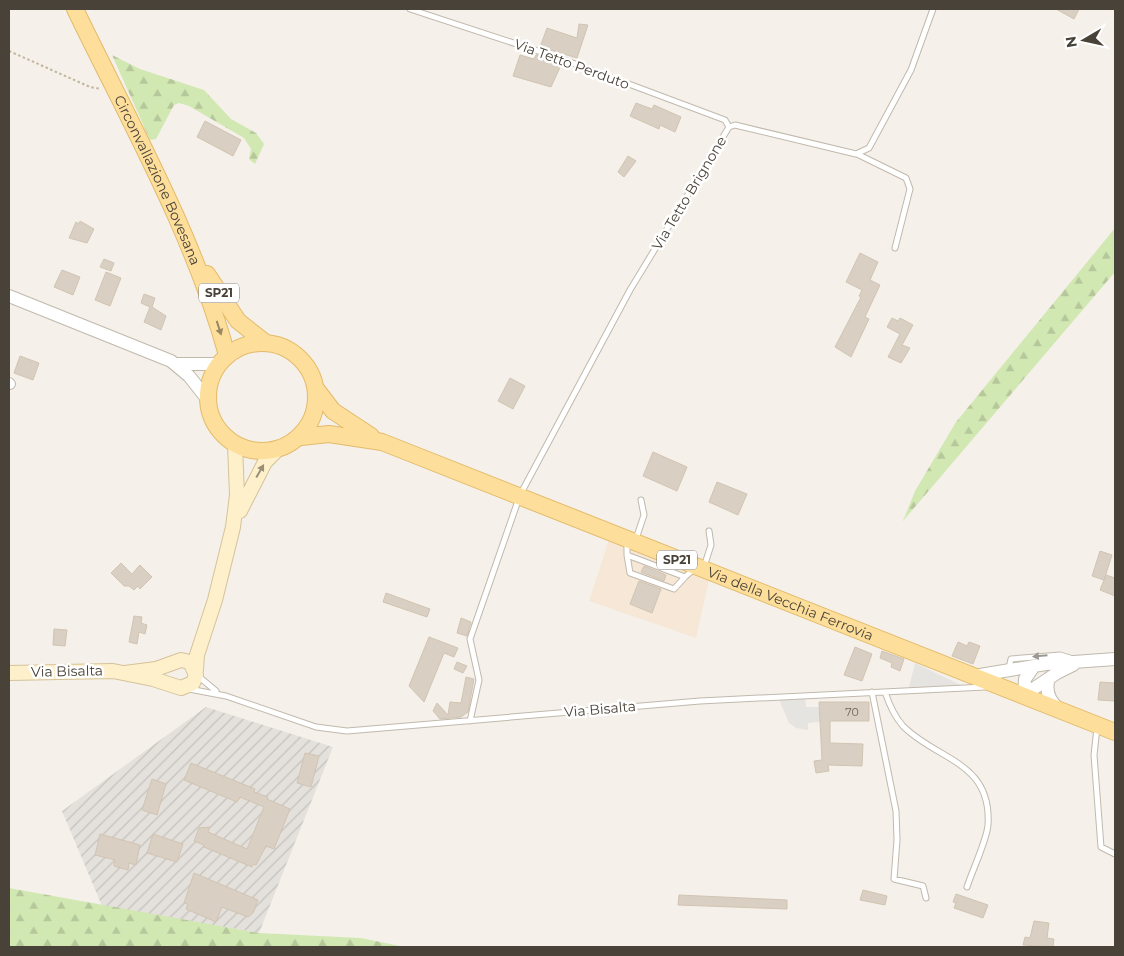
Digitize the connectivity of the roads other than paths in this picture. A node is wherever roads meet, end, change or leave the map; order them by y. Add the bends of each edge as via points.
1 (75, 9) edge
2 (410, 9) edge
3 (933, 9) edge
4 (729, 127) junction
5 (856, 154) junction
6 (183, 233) junction
7 (894, 248) dead end
8 (9, 296) edge
9 (266, 343) junction
10 (224, 360) junction
11 (176, 364) junction
12 (317, 390) junction
13 (208, 400) junction
14 (301, 437) junction
15 (382, 442) junction
16 (235, 445) junction
17 (277, 450) junction
18 (520, 495) junction
19 (641, 500) dead end
20 (233, 527) junction
21 (709, 531) dead end
22 (630, 546) junction
23 (695, 571) junction
24 (204, 633) junction
25 (1115, 660) edge
26 (174, 662) junction
27 (1080, 662) junction
28 (1034, 666) junction
29 (1008, 670) junction
30 (9, 673) edge
31 (125, 673) junction
32 (196, 673) junction
33 (1049, 678) junction
34 (977, 682) junction
35 (177, 687) junction
36 (872, 692) junction
37 (885, 692) junction
38 (1024, 695) junction
39 (226, 696) junction
40 (1058, 709) junction
41 (470, 721) junction
42 (1097, 725) junction
43 (1115, 732) edge
44 (1115, 854) edge
45 (967, 887) dead end
46 (926, 898) dead end

1 - 6 main road, Circonvallazione Bovesana
2 - 4 lane, Via Tetto Perduto via 562,58 725,120
3 - 5 lane via 911,70 869,148
4 - 5 lane, Via Tetto Brignone via 735,125
4 - 18 lane, Via Tetto Brignone via 630,290
5 - 7 lane, Via Tetto Brignone via 906,178 910,189
6 - 9 main road, SP21 via 238,321
6 -> 10 main road, Circonvallazione Bovesana / SP21 via 219,325
8 - 11 street
9 - 10 main road via 239,348
9 - 12 main road via 284,347 300,358 311,372
10 - 11 street
10 - 13 main road via 211,381
11 - 13 street
12 - 14 main road via 314,415
12 - 15 main road, Via della Vecchia Ferrovia / SP21 via 333,411
13 - 16 main road via 216,426
14 - 15 main road, Via della Vecchia Ferrovia / SP21 via 329,434
14 - 17 main road
15 - 18 main road, Via della Vecchia Ferrovia / SP21
16 - 17 main road via 263,452
16 - 20 main road via 237,495
20 -> 17 main road via 249,489 265,462
18 - 22 main road, Via della Vecchia Ferrovia / SP21
18 - 41 lane, Via Tetto Brignone via 470,639 479,680
19 - 22 lane via 644,515
20 - 24 main road
21 - 23 lane via 711,545
22 - 23 main road, Via della Vecchia Ferrovia / SP21
22 - 23 lane via 630,572 674,589
23 - 34 main road, Via della Vecchia Ferrovia / SP21
24 - 26 main road via 192,649
24 - 32 main road
25 - 27 street, Via Bisalta
26 - 31 main road, Via Bisalta
26 - 32 main road, Via Bisalta via 186,660 194,666
26 - 35 main road via 168,673
27 - 28 street, Via Bisalta
27 -> 29 lane via 1060,655 1011,659
27 - 33 street, Via Bisalta
28 - 29 street, Via Bisalta
28 - 38 street via 1025,678
29 - 34 street, Via Bisalta
30 - 31 main road, Via Bisalta via 96,670
31 - 35 main road, Via Bisalta
32 - 35 main road via 193,683
32 - 39 lane, Via Bisalta via 211,688
33 - 38 street, Via Bisalta
33 - 40 street via 1047,692
34 - 37 lane, Via Bisalta
34 - 38 main road, Via della Vecchia Ferrovia / SP21
35 - 39 lane, Via Bisalta
36 - 37 lane, Via Bisalta
36 - 41 lane, Via Bisalta via 700,701
36 - 46 lane via 896,811 894,879 923,886
37 - 45 lane via 891,710 902,725 964,766 982,790 988,826
38 - 40 main road, Via della Vecchia Ferrovia / SP21
39 - 41 lane, Via Bisalta via 316,727 347,731
40 - 42 main road, Via della Vecchia Ferrovia / SP21
42 - 43 main road, Via della Vecchia Ferrovia / SP21
42 - 44 lane via 1094,755 1101,847

